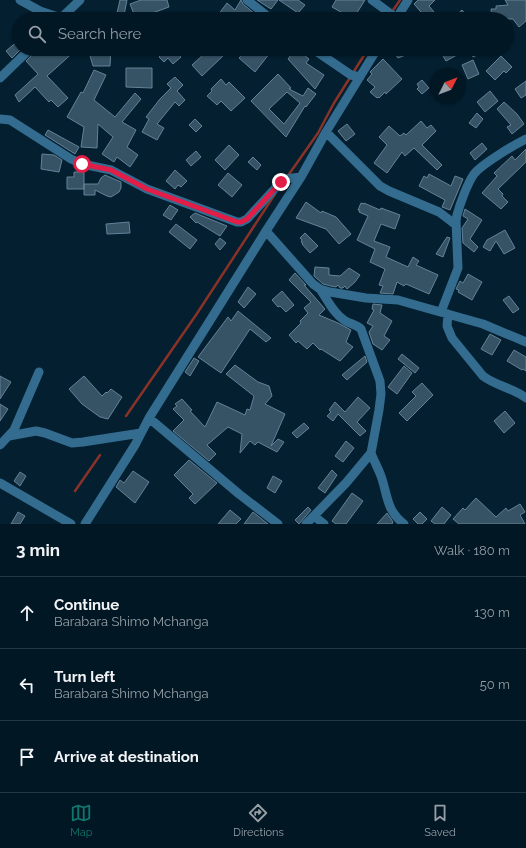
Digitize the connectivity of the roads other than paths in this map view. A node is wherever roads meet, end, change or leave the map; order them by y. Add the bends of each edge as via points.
1 (20, 0) edge
2 (80, 0) edge
3 (247, 0) edge
4 (372, 0) edge
5 (408, 0) edge
6 (43, 12) edge
7 (68, 12) edge
8 (262, 12) edge
9 (388, 12) edge
10 (400, 12) edge
11 (23, 56) edge
12 (323, 56) edge
13 (374, 56) edge
14 (360, 77) junction
15 (0, 78) edge
16 (0, 119) edge
17 (326, 132) junction
18 (526, 139) edge
19 (301, 177) junction
20 (456, 226) junction
21 (266, 231) junction
22 (320, 289) junction
23 (444, 313) junction
24 (526, 342) edge
25 (39, 372) dead end
26 (526, 398) edge
27 (150, 418) junction
28 (141, 433) junction
29 (9, 436) junction
30 (0, 445) edge
31 (371, 453) junction
32 (0, 483) edge
33 (314, 516) junction
34 (71, 524) edge
35 (85, 524) edge
36 (278, 524) edge
37 (306, 524) edge
38 (324, 524) edge
39 (404, 524) edge

1 - 6 street
2 - 7 street
3 - 8 street
4 - 9 street
5 - 10 street
11 - 15 street
12 - 14 street via 351,75
13 - 14 street
14 - 17 street
16 - 19 street via 10,120 82,164 111,170 147,189 237,222 247,219 285,179
17 - 19 street
17 - 20 street via 380,186 439,212
18 - 20 street via 512,146 474,174 458,210
19 - 21 street
20 - 23 street via 458,268
21 - 22 street
21 - 27 street
22 - 23 street via 366,298 398,300
22 - 31 street via 334,311 344,320 359,327 380,381 381,394
23 - 24 street via 482,324
23 - 26 street via 452,338 483,376
25 - 29 street
27 - 28 street
27 - 36 street
28 - 29 street via 72,443 36,431
28 - 35 street
29 - 30 street
31 - 33 street
31 - 39 street via 381,476 390,510
32 - 34 street
33 - 37 street
33 - 38 street

